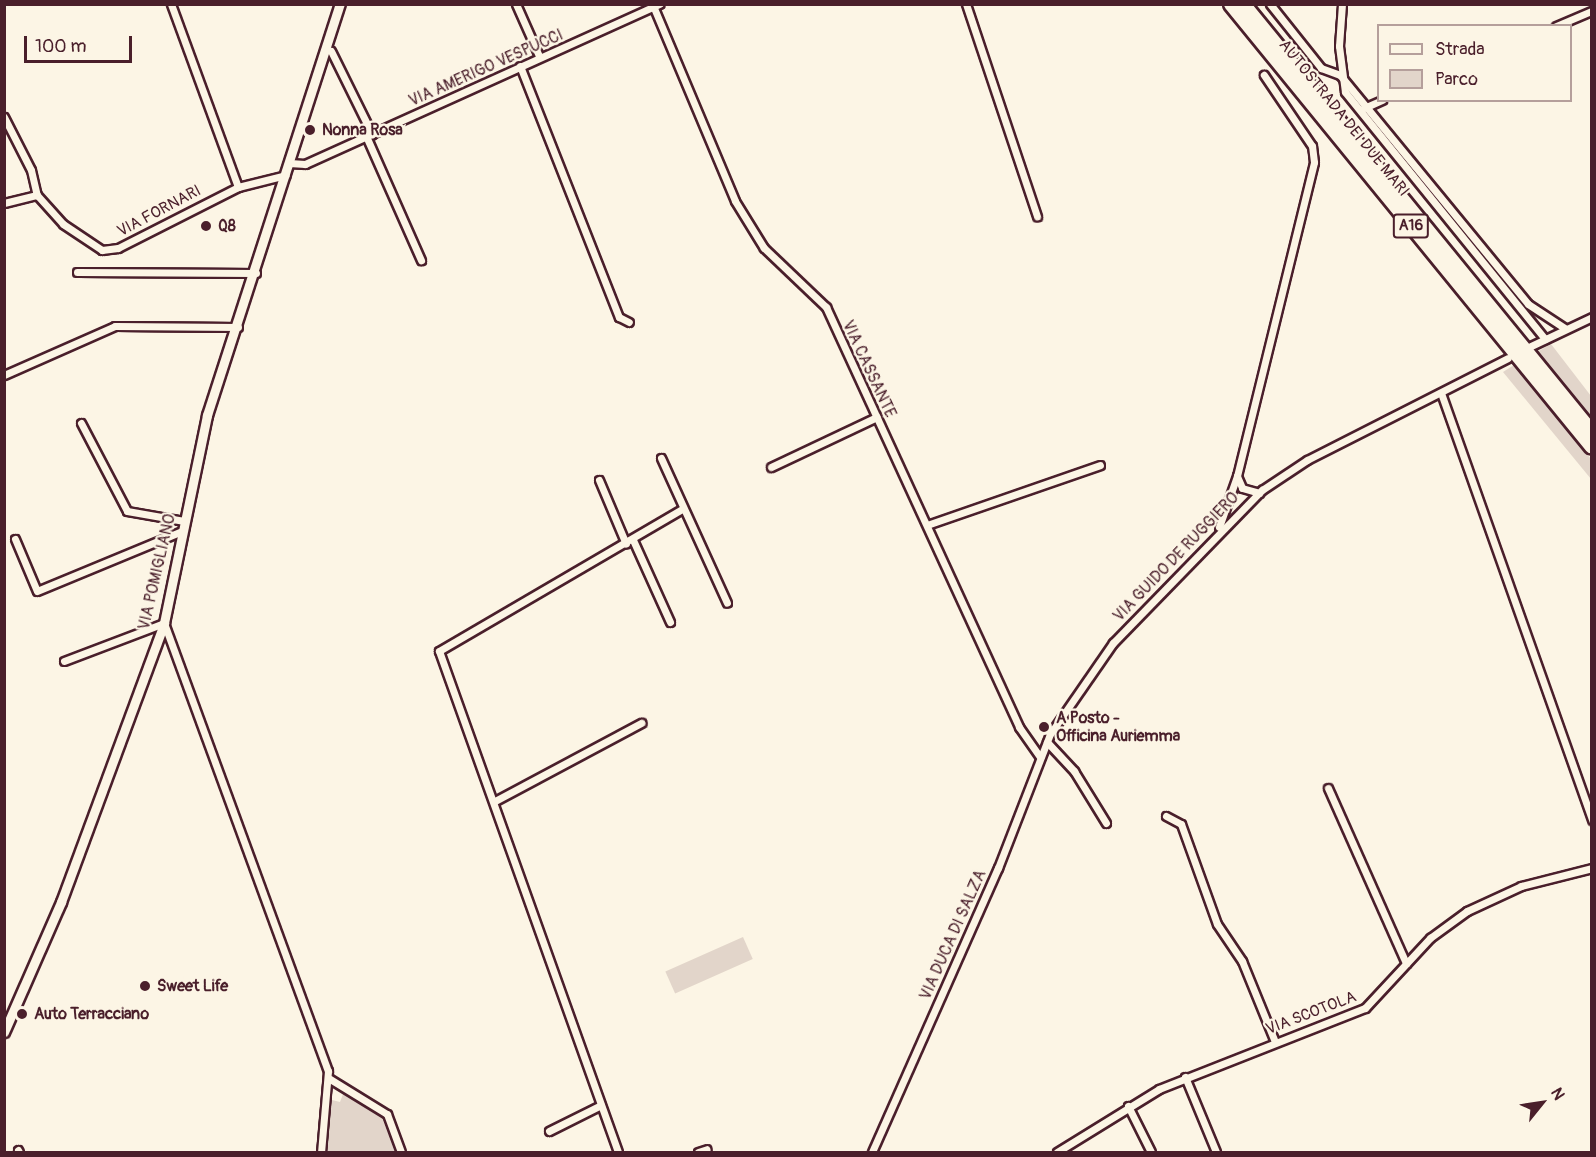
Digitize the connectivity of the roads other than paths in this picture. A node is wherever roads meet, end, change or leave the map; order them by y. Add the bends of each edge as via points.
1 (171, 4) edge
2 (340, 4) edge
3 (516, 4) edge
4 (966, 4) edge
5 (1231, 4) edge
6 (1244, 4) edge
7 (1269, 4) edge
8 (1342, 4) edge
9 (657, 6) edge
10 (1592, 10) edge
11 (1560, 24) edge
12 (331, 51) dead end
13 (540, 56) junction
14 (520, 66) junction
15 (1264, 75) dead end
16 (1340, 75) junction
17 (1378, 102) edge
18 (1364, 108) junction
19 (4, 117) edge
20 (369, 135) junction
21 (289, 163) junction
22 (285, 175) junction
23 (238, 187) junction
24 (37, 195) junction
25 (4, 203) edge
26 (1037, 216) dead end
27 (421, 260) dead end
28 (77, 272) dead end
29 (256, 273) junction
30 (1592, 317) edge
31 (629, 322) dead end
32 (238, 327) junction
33 (1566, 329) junction
34 (1545, 339) junction
35 (1531, 346) dead end
36 (1508, 358) dead end
37 (4, 375) edge
38 (1441, 393) junction
39 (877, 417) junction
40 (81, 423) dead end
41 (1592, 432) edge
42 (1592, 447) edge
43 (660, 458) dead end
44 (1100, 465) dead end
45 (771, 467) dead end
46 (1237, 476) junction
47 (599, 480) dead end
48 (1259, 493) junction
49 (682, 510) junction
50 (184, 521) junction
51 (927, 525) junction
52 (182, 531) junction
53 (1217, 531) junction
54 (15, 539) dead end
55 (629, 542) junction
56 (727, 603) dead end
57 (670, 622) dead end
58 (164, 623) junction
59 (64, 661) dead end
60 (641, 723) dead end
61 (1054, 726) joint
62 (1047, 742) junction
63 (1040, 758) junction
64 (1328, 788) dead end
65 (495, 801) junction
66 (1166, 816) dead end
67 (1592, 820) edge
68 (1106, 823) dead end
69 (1592, 868) edge
70 (1406, 963) junction
71 (4, 1032) edge
72 (1275, 1042) junction
73 (1185, 1077) junction
74 (330, 1079) junction
75 (602, 1105) junction
76 (1128, 1106) junction
77 (549, 1131) dead end
78 (706, 1149) dead end
79 (321, 1152) edge
80 (400, 1152) edge
81 (618, 1152) edge
82 (698, 1152) edge
83 (872, 1152) edge
84 (1057, 1152) edge
85 (1151, 1152) edge
86 (1216, 1152) edge

1 - 23 street
2 - 21 street, VIA POMIGLIANO via 311,83
3 - 13 street
4 - 26 street
5 - 42 highway, AUTOSTRADA DEI DUE MARI / A16
6 - 41 highway, AUTOSTRADA DEI DUE MARI / A16
7 - 16 street via 1321,68
8 - 16 street
9 - 13 street, VIA AMERIGO VESPUCCI
9 - 39 street, VIA CASSANTE via 735,201 764,248 826,307
10 - 11 street
12 - 20 street
13 - 14 street, VIA AMERIGO VESPUCCI
14 - 20 street, VIA AMERIGO VESPUCCI
14 - 31 street via 619,317
15 - 46 street via 1309,140 1314,162
16 - 18 street
16 - 34 street via 1354,106
17 - 18 street
18 - 33 street via 1528,304
19 - 24 street via 31,170
20 - 21 street, VIA AMERIGO VESPUCCI via 305,164
20 - 27 street
21 - 22 street, VIA POMIGLIANO
22 - 23 street, VIA FORNARI
22 - 29 street, VIA POMIGLIANO
23 - 24 street, VIA FORNARI via 118,248 102,250 63,224
24 - 25 street
28 - 29 street
29 - 32 street, VIA POMIGLIANO
30 - 33 street
32 - 37 street via 115,326
32 - 50 street, VIA POMIGLIANO via 207,415
33 - 34 street
34 - 35 street
36 - 38 street, VIA GUIDO DE RUGGIERO
38 - 48 street, VIA GUIDO DE RUGGIERO via 1306,460
38 - 67 street
39 - 45 street
39 - 51 street, VIA CASSANTE
40 - 50 street via 127,511
43 - 49 street
44 - 51 street
46 - 48 street via 1242,488
46 - 53 street
47 - 55 street
48 - 53 street, VIA GUIDO DE RUGGIERO
49 - 55 street
49 - 56 street
50 - 52 street, VIA POMIGLIANO
51 - 63 street, VIA CASSANTE via 1019,727
52 - 54 street via 37,591
52 - 58 street, VIA POMIGLIANO
53 - 61 street, VIA GUIDO DE RUGGIERO via 1113,643
55 - 57 street
55 - 65 street via 440,651
58 - 59 street
58 - 71 street, VIA POMIGLIANO via 62,902
58 - 74 street
60 - 65 street
61 - 62 street, VIA DUCA DI SALZA
62 - 63 street, VIA DUCA DI SALZA
62 - 68 street via 1074,771
63 - 83 street, VIA DUCA DI SALZA via 998,868
64 - 70 street
65 - 75 street
66 - 72 street via 1181,824 1217,924 1242,961
69 - 70 street, VIA SCOTOLA via 1521,886 1467,911
70 - 72 street, VIA SCOTOLA via 1365,1008
72 - 73 street, VIA SCOTOLA
73 - 76 street, VIA SCOTOLA
73 - 86 street
74 - 79 street
74 - 80 street via 387,1114
75 - 77 street
75 - 81 street
76 - 84 street, VIA SCOTOLA
76 - 85 street
78 - 82 street

